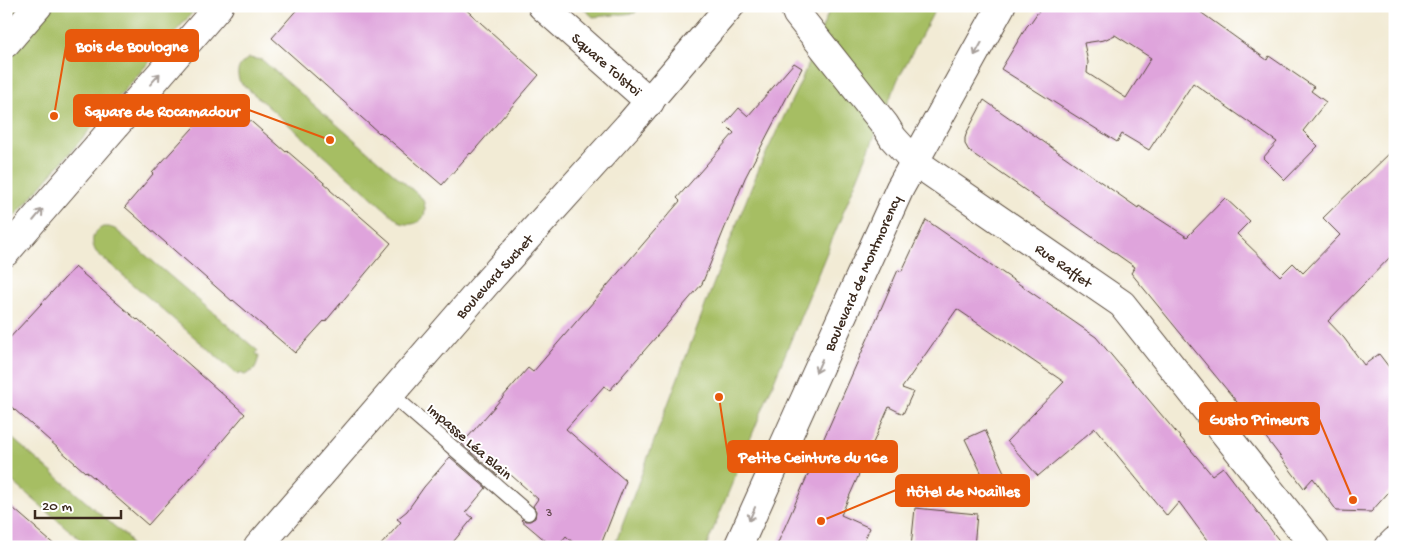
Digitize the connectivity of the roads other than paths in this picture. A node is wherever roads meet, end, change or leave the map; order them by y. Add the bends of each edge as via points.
1 (38, 6) edge
2 (219, 6) edge
3 (542, 6) edge
4 (730, 6) edge
5 (794, 6) edge
6 (1001, 6) edge
7 (6, 43) edge
8 (650, 102) junction
9 (914, 161) junction
10 (6, 252) edge
11 (391, 394) junction
12 (528, 513) dead end
13 (1395, 541) edge
14 (258, 547) edge
15 (738, 547) edge
16 (1315, 547) edge
17 (1389, 547) edge

1 - 7 street
10 -> 2 street
3 - 8 street, Square Tolstoï
4 - 8 street, Boulevard Suchet
5 - 9 street, Rue Raffet
6 -> 9 street, Boulevard de Montmorency
8 - 11 street, Boulevard Suchet
9 -> 15 street, Boulevard de Montmorency
9 - 16 street, Rue Raffet via 1122,304
11 - 12 lane, Impasse Léa Blain
11 - 14 street, Boulevard Suchet
13 - 17 street

